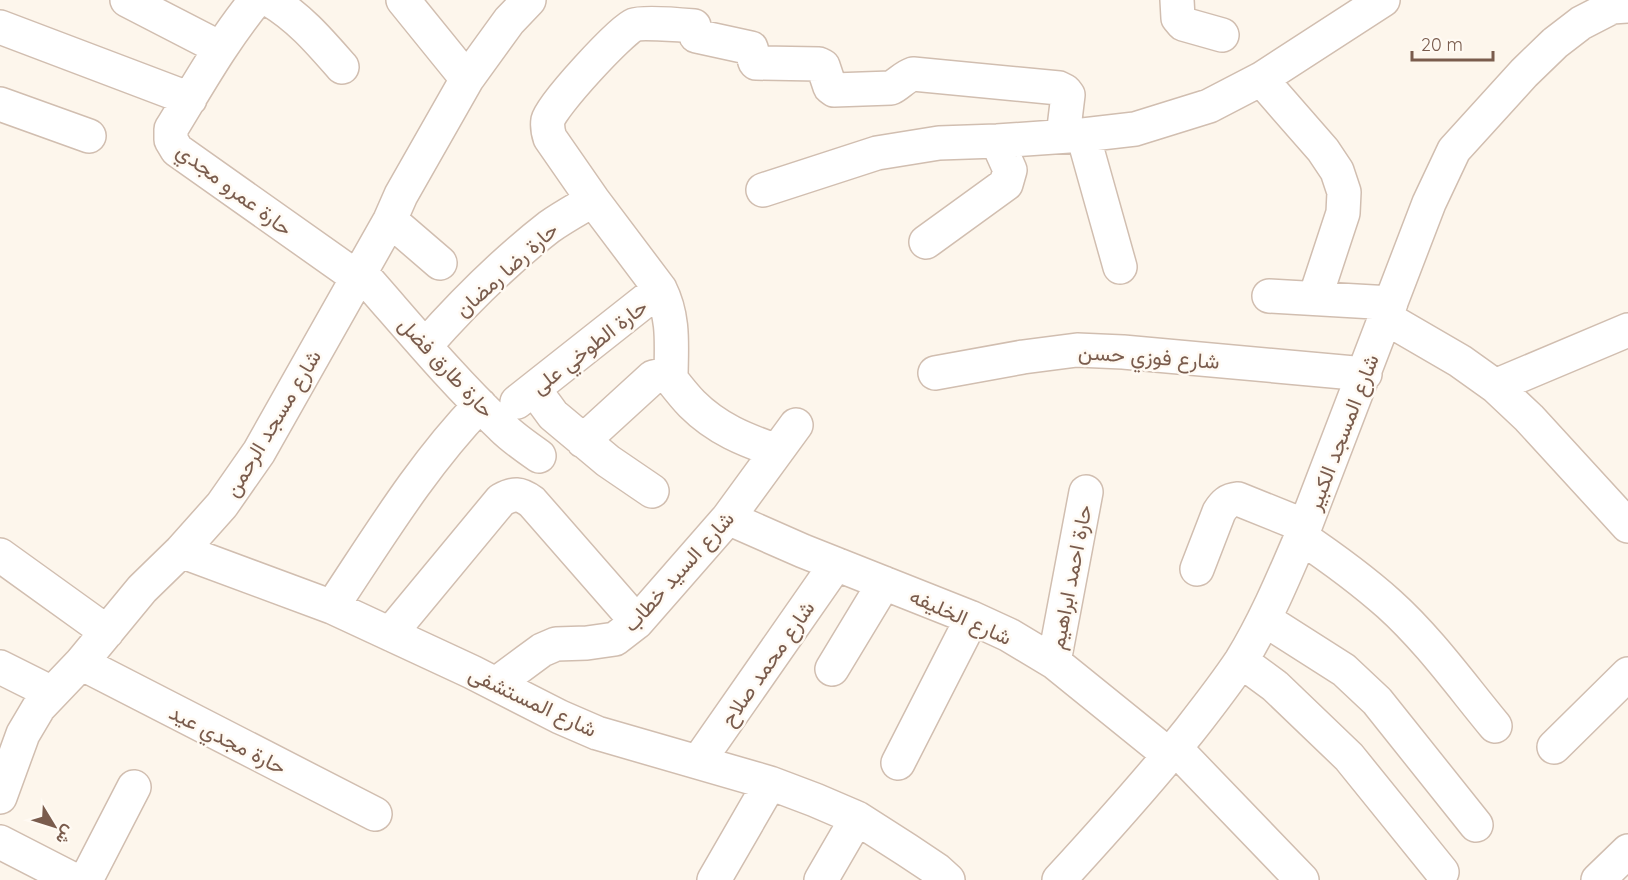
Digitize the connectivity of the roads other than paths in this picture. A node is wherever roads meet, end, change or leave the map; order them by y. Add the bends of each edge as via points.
1 (127, 0) edge
2 (256, 0) edge
3 (270, 0) edge
4 (403, 0) edge
5 (529, 0) edge
6 (665, 0) edge
7 (1177, 0) edge
8 (1383, 0) edge
9 (1628, 6) edge
10 (636, 24) junction
11 (0, 27) edge
12 (1222, 35) dead end
13 (220, 48) junction
14 (342, 67) dead end
15 (1261, 79) junction
16 (467, 80) junction
17 (190, 99) junction
18 (0, 104) edge
19 (89, 136) dead end
20 (1073, 136) junction
21 (997, 141) junction
22 (763, 190) dead end
23 (592, 200) junction
24 (390, 220) junction
25 (926, 242) dead end
26 (440, 263) dead end
27 (1120, 267) dead end
28 (359, 275) junction
29 (660, 289) junction
30 (1269, 296) dead end
31 (1315, 298) junction
32 (1389, 310) junction
33 (1628, 330) edge
34 (425, 346) junction
35 (935, 373) dead end
36 (1365, 374) junction
37 (671, 379) junction
38 (1495, 386) junction
39 (480, 405) junction
40 (796, 425) dead end
41 (583, 441) junction
42 (777, 451) junction
43 (538, 456) dead end
44 (652, 491) dead end
45 (1086, 492) dead end
46 (728, 518) junction
47 (1628, 526) edge
48 (1303, 531) junction
49 (181, 550) junction
50 (0, 555) edge
51 (836, 564) junction
52 (1197, 569) dead end
53 (884, 583) junction
54 (332, 607) junction
55 (972, 618) junction
56 (1264, 618) junction
57 (637, 622) junction
58 (107, 632) junction
59 (390, 634) junction
60 (1241, 661) junction
61 (1054, 662) junction
62 (81, 663) junction
63 (0, 667) edge
64 (832, 669) dead end
65 (1628, 674) edge
66 (496, 684) junction
67 (52, 693) junction
68 (1495, 726) dead end
69 (12, 738) edge
70 (1554, 747) dead end
71 (1172, 751) junction
72 (698, 762) junction
73 (898, 762) dead end
74 (770, 783) junction
75 (134, 787) dead end
76 (0, 798) edge
77 (375, 814) dead end
78 (856, 818) junction
79 (1476, 825) dead end
80 (0, 842) edge
81 (1628, 851) edge
82 (1442, 872) dead end
83 (74, 880) edge
84 (86, 880) edge
85 (714, 880) edge
86 (821, 880) edge
87 (948, 880) edge
88 (1059, 880) edge
89 (1302, 880) edge
90 (1598, 880) edge

1 - 13 street
2 - 13 street, حارة عمرو مجدي
3 - 14 street via 293,15
4 - 16 street
5 - 16 street, شارع مسجد الرحمن
6 - 10 street
7 - 12 street via 1178,18 1183,24
8 - 15 street
9 - 32 street, شارع المسجد الكبير via 1596,14 1555,44 1454,150
10 - 20 street via 694,26 696,36 751,48 756,63 819,64 834,90 891,88 913,74 1059,88 1068,95
10 - 23 street via 589,68 548,119 550,138
11 - 17 street
13 - 17 street, حارة عمرو مجدي
15 - 20 street via 1209,105 1146,126
15 - 31 street via 1323,150 1337,171 1344,192 1343,213
16 - 24 street, شارع مسجد الرحمن
17 - 28 street, حارة عمرو مجدي via 171,129 171,140 177,150
18 - 19 street
20 - 21 street
20 - 27 street
21 - 22 street via 939,142 877,153
21 - 25 street via 1011,170 1006,184
23 - 29 street
23 - 34 street, حارة رضا رمضان via 550,226 506,264
24 - 26 street
24 - 28 street, شارع مسجد الرحمن
28 - 34 street, حارة طارق فضل
28 - 49 street, شارع مسجد الرحمن via 259,452 222,505
29 - 37 street via 671,322
29 - 41 street, حارة الطوخي على via 526,396
30 - 31 street
31 - 32 street
32 - 36 street, شارع المسجد الكبير
32 - 38 street
33 - 38 street
34 - 39 street, حارة طارق فضل
35 - 36 street, شارع فوزي حسن via 1077,350
36 - 48 street, شارع المسجد الكبير
37 - 41 street via 662,375 652,377
37 - 42 street via 717,425 746,441
38 - 47 street
39 - 43 street, حارة طارق فضل
39 - 54 street via 421,474
40 - 42 street, شارع السيد خطاب
41 - 44 street
42 - 46 street, شارع السيد خطاب
45 - 61 street, حارة احمد ابراهيم
46 - 51 street, شارع الخليفه
46 - 57 street, شارع السيد خطاب
48 - 52 street via 1238,499 1231,500 1219,512
48 - 56 street, شارع المسجد الكبير
48 - 68 street via 1390,605 1439,656
49 - 54 street, شارع المستشفى
49 - 58 street, شارع مسجد الرحمن
50 - 58 street
51 - 53 street, شارع الخليفه
51 - 72 street, شارع محمد صلاح
53 - 55 street, شارع الخليفه
53 - 64 street
54 - 59 street, شارع المستشفى
55 - 61 street, شارع الخليفه
55 - 73 street
56 - 60 street, شارع المسجد الكبير
56 - 79 street via 1344,670 1377,701
57 - 59 street via 532,502 525,496 511,494 501,500
57 - 66 street, شارع السيد خطاب via 615,639 556,644 542,650
58 - 62 street, شارع مسجد الرحمن
59 - 66 street, شارع المستشفى
60 - 71 street, شارع المسجد الكبير
60 - 82 street via 1275,686 1349,757
61 - 71 street, شارع الخليفه
62 - 67 street, شارع مسجد الرحمن
62 - 77 street, حارة مجدي عيد
63 - 67 street
65 - 70 street
66 - 72 street, شارع المستشفى via 597,733
67 - 69 street, شارع مسجد الرحمن
69 - 76 street, شارع مسجد الرحمن
71 - 88 street, شارع المسجد الكبير
71 - 89 street, شارع الخليفه
72 - 74 street, شارع المستشفى
74 - 78 street, شارع المستشفى
74 - 85 street
75 - 84 street
78 - 86 street
78 - 87 street, شارع المستشفى
80 - 83 street
81 - 90 street

